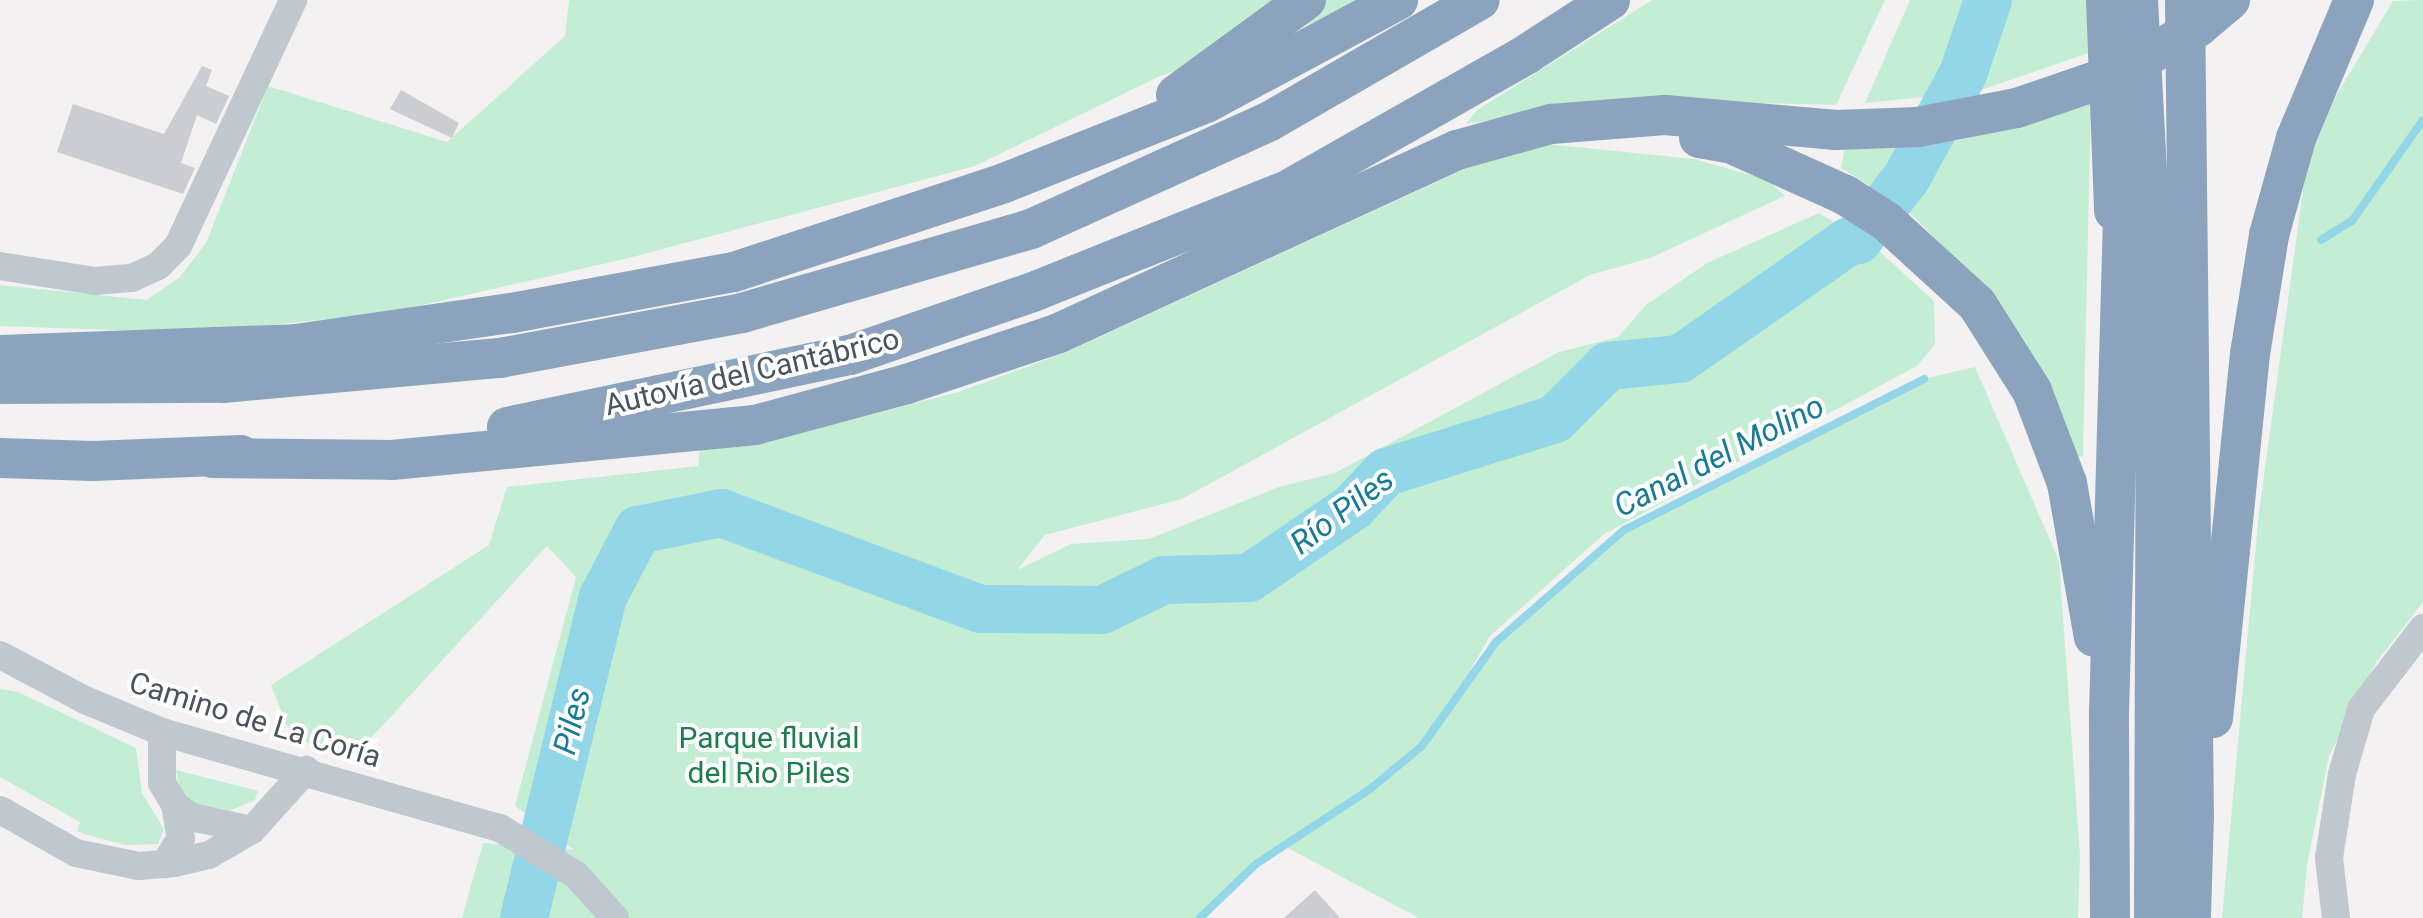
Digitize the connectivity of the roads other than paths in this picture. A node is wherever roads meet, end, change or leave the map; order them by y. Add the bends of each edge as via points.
1 (293, 0) edge
2 (1306, 0) edge
3 (1398, 0) edge
4 (1480, 0) edge
5 (1610, 0) edge
6 (2106, 0) edge
7 (2130, 0) edge
8 (2138, 0) edge
9 (2186, 0) edge
10 (2230, 0) edge
11 (2354, 0) edge
12 (2184, 55) junction
13 (1551, 124) junction
14 (1004, 183) junction
15 (0, 266) edge
16 (2138, 340) junction
17 (0, 355) edge
18 (0, 384) edge
19 (0, 458) edge
20 (213, 458) junction
21 (2423, 628) edge
22 (0, 655) edge
23 (2109, 713) junction
24 (162, 732) junction
25 (306, 770) junction
26 (175, 805) junction
27 (0, 810) edge
28 (2194, 815) junction
29 (252, 830) junction
30 (164, 864) junction
31 (615, 918) edge
32 (2110, 918) edge
33 (2154, 918) edge
34 (2191, 918) edge
35 (2336, 918) edge

1 - 15 street via 178,246 158,266 132,278 95,280
2 - 14 highway via 1176,96
3 - 14 highway via 1206,103
4 - 18 highway, Autovía del Cantábrico via 1270,121 1031,229 742,312 500,358 222,383
5 - 20 highway, Autovía del Cantábrico via 1288,190 1034,292 850,355 484,432
6 - 16 highway
7 - 16 highway
8 - 16 highway
9 - 12 highway
10 - 13 highway via 2198,27 2116,74 2018,108 1918,127 1777,126 1665,115
11 - 28 highway via 2296,138 2270,235 2250,354 2213,720
12 - 16 highway
12 - 28 highway
13 - 20 highway via 1457,150 1058,333 755,425 392,460
13 - 23 highway via 1732,144 1802,172 1886,221 1948,273 1977,304 2032,390 2067,483
14 - 17 highway via 734,272 512,313 296,344
16 - 23 highway
16 - 33 highway
19 - 20 highway, Autovía del Cantábrico
21 - 35 street via 2361,709 2329,858
22 - 24 street, Camino de La Coría
23 - 32 highway
24 - 25 street, Camino de La Coría
24 - 26 street via 162,782
25 - 29 street
25 - 31 street, Camino de La Coría via 500,828 576,875
26 - 29 street via 191,817
26 - 30 street via 181,838
27 - 30 street via 76,853 139,866
28 - 34 highway
29 - 30 street via 208,855

